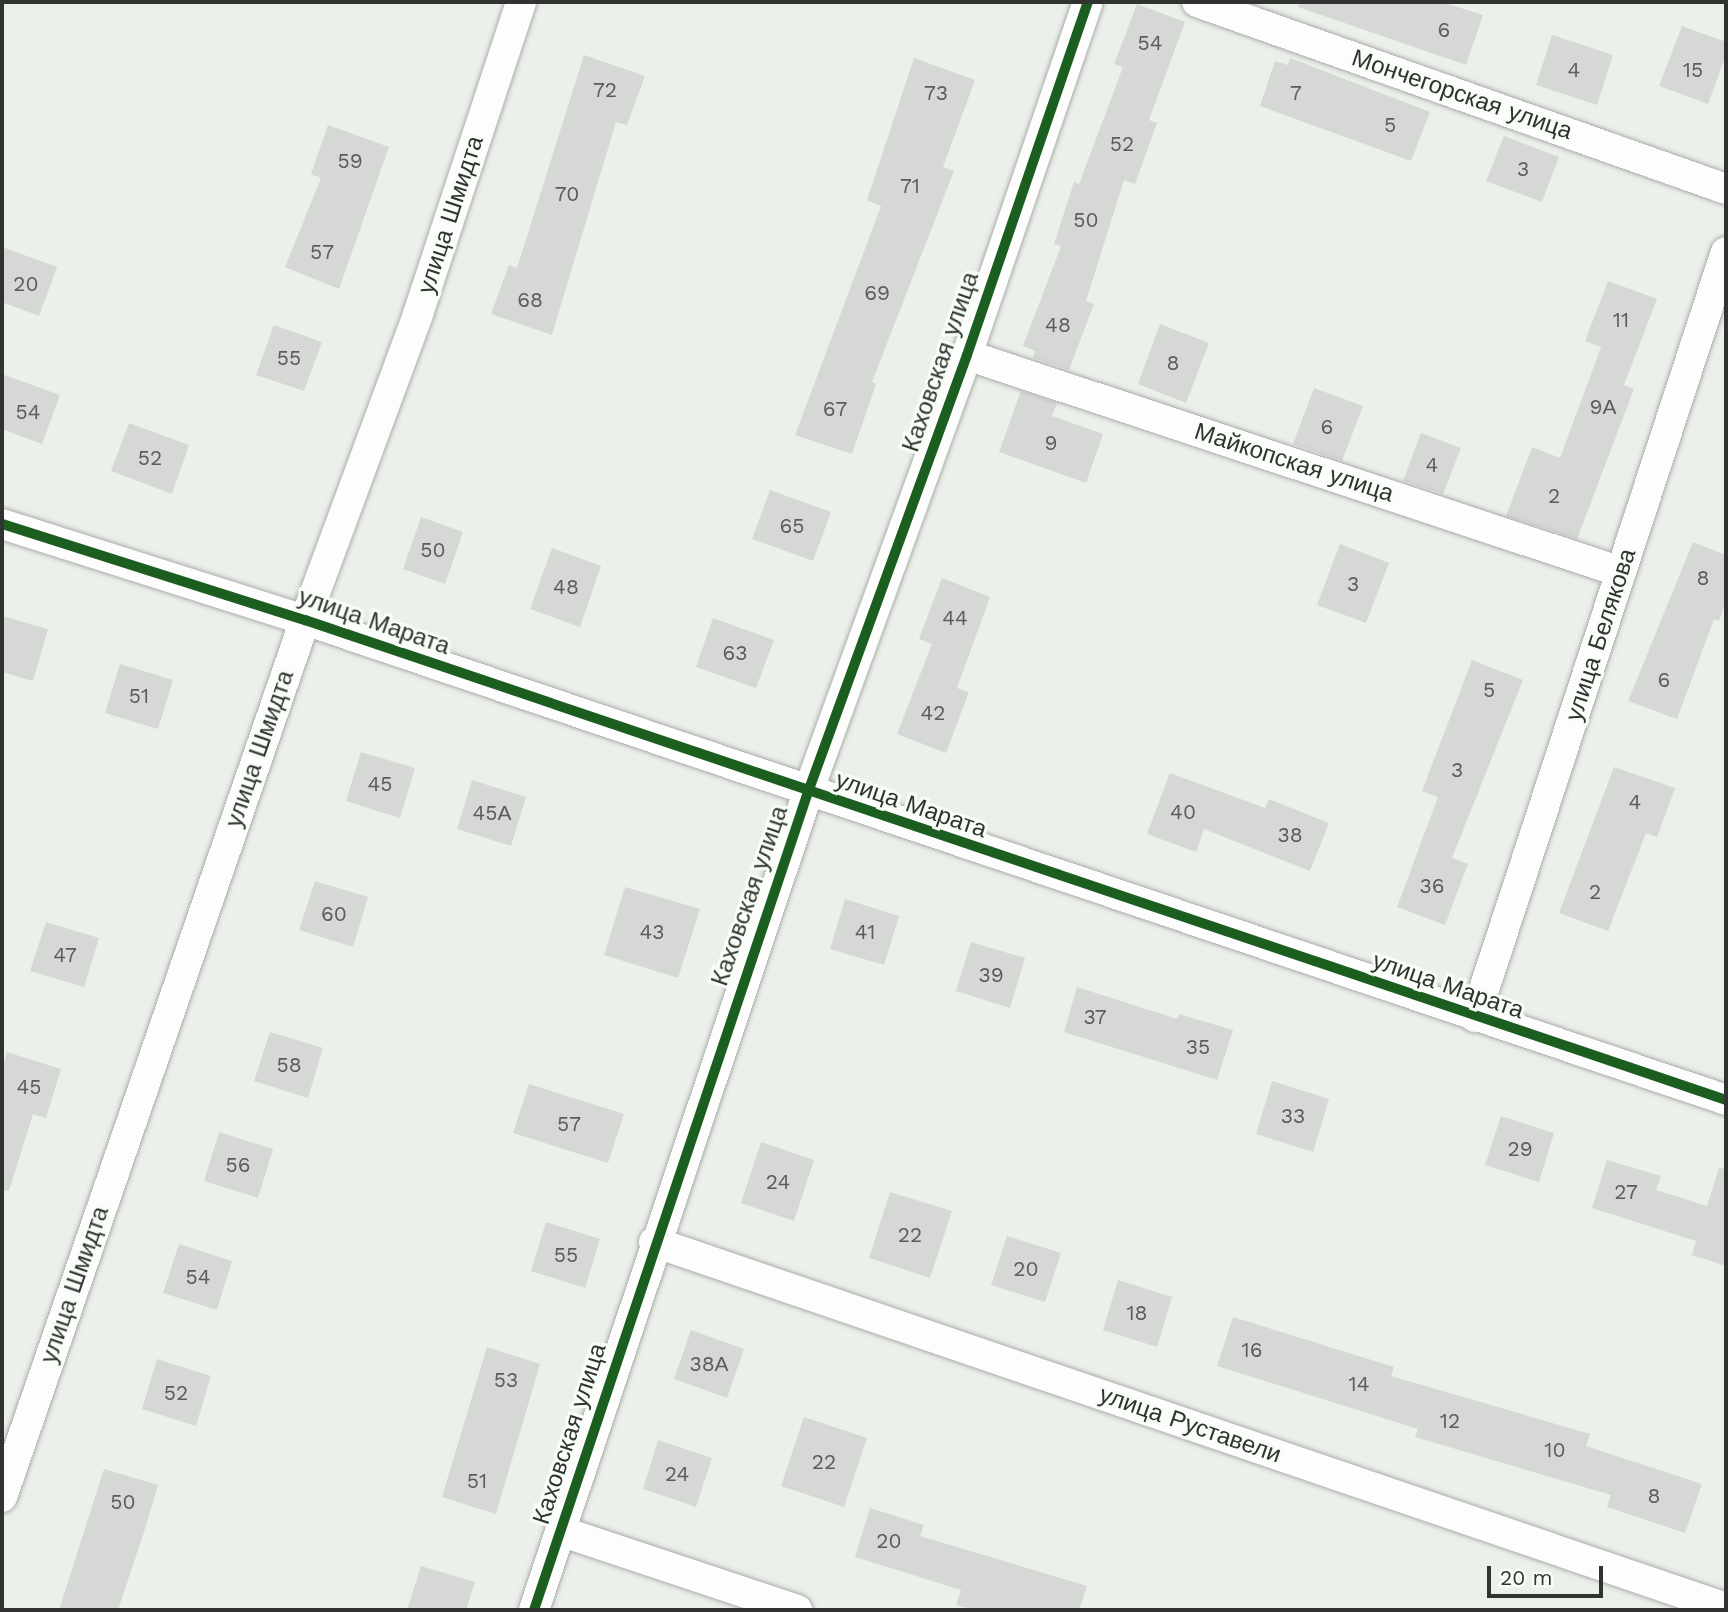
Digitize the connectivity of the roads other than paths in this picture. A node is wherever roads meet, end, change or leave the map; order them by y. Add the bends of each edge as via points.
1 (521, 2) edge
2 (1088, 2) edge
3 (1197, 2) edge
4 (1726, 189) edge
5 (1726, 252) edge
6 (967, 355) junction
7 (2, 524) edge
8 (1621, 572) junction
9 (305, 620) junction
10 (808, 792) junction
11 (1475, 1017) junction
12 (1726, 1100) edge
13 (654, 1242) junction
14 (2, 1497) edge
15 (560, 1531) junction
16 (1726, 1608) edge
17 (534, 1610) edge
18 (797, 1610) edge

1 - 9 street, улица Шмидта via 418,314
2 - 6 street, Каховская улица
3 - 4 street, Мончегорская улица
5 - 8 street, улица Белякова
6 - 8 street, Майкопская улица
6 - 10 street, Каховская улица
7 - 9 street, улица Марата
8 - 11 street, улица Белякова
9 - 10 street, улица Марата
9 - 14 street, улица Шмидта
10 - 11 street, улица Марата
10 - 13 street, Каховская улица
11 - 12 street, улица Марата
13 - 15 street, Каховская улица
13 - 16 street, улица Руставели
15 - 17 street, Каховская улица
15 - 18 street

